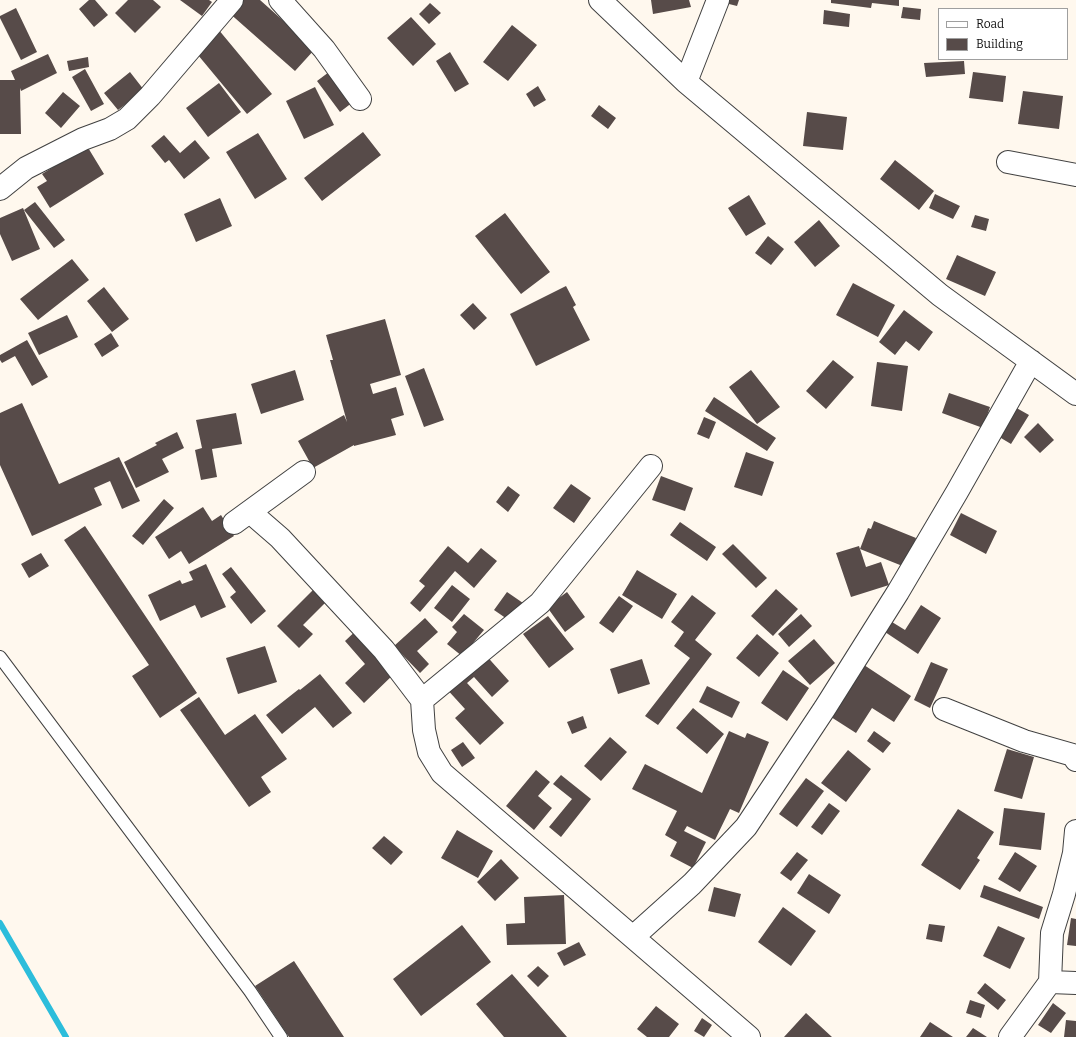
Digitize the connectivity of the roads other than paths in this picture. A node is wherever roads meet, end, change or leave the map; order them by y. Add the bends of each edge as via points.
1 (232, 0) edge
2 (280, 0) edge
3 (600, 0) edge
4 (718, 0) edge
5 (686, 82) junction
6 (360, 99) dead end
7 (1008, 162) dead end
8 (1076, 175) edge
9 (0, 189) edge
10 (1031, 361) junction
11 (1076, 394) edge
12 (651, 466) dead end
13 (304, 472) dead end
14 (0, 657) edge
15 (422, 700) junction
16 (944, 709) dead end
17 (1076, 760) edge
18 (1076, 831) edge
19 (634, 937) junction
20 (1050, 982) junction
21 (1076, 983) edge
22 (281, 1037) edge
23 (749, 1037) edge
24 (1010, 1037) edge

1 - 9 street via 150,96 127,119 26,168
2 - 6 street via 324,49
3 - 5 street
4 - 5 street
5 - 10 street via 940,295
7 - 8 street
10 - 11 street
10 - 19 street via 898,592 746,827 692,884
12 - 15 street via 540,602
13 - 15 street via 242,518 280,538 379,645
14 - 22 lane via 250,991
15 - 19 street via 424,730 429,752 442,773
16 - 17 street via 1024,741 1073,755
18 - 20 street via 1074,853 1052,933
19 - 23 street
20 - 21 street
20 - 24 street

